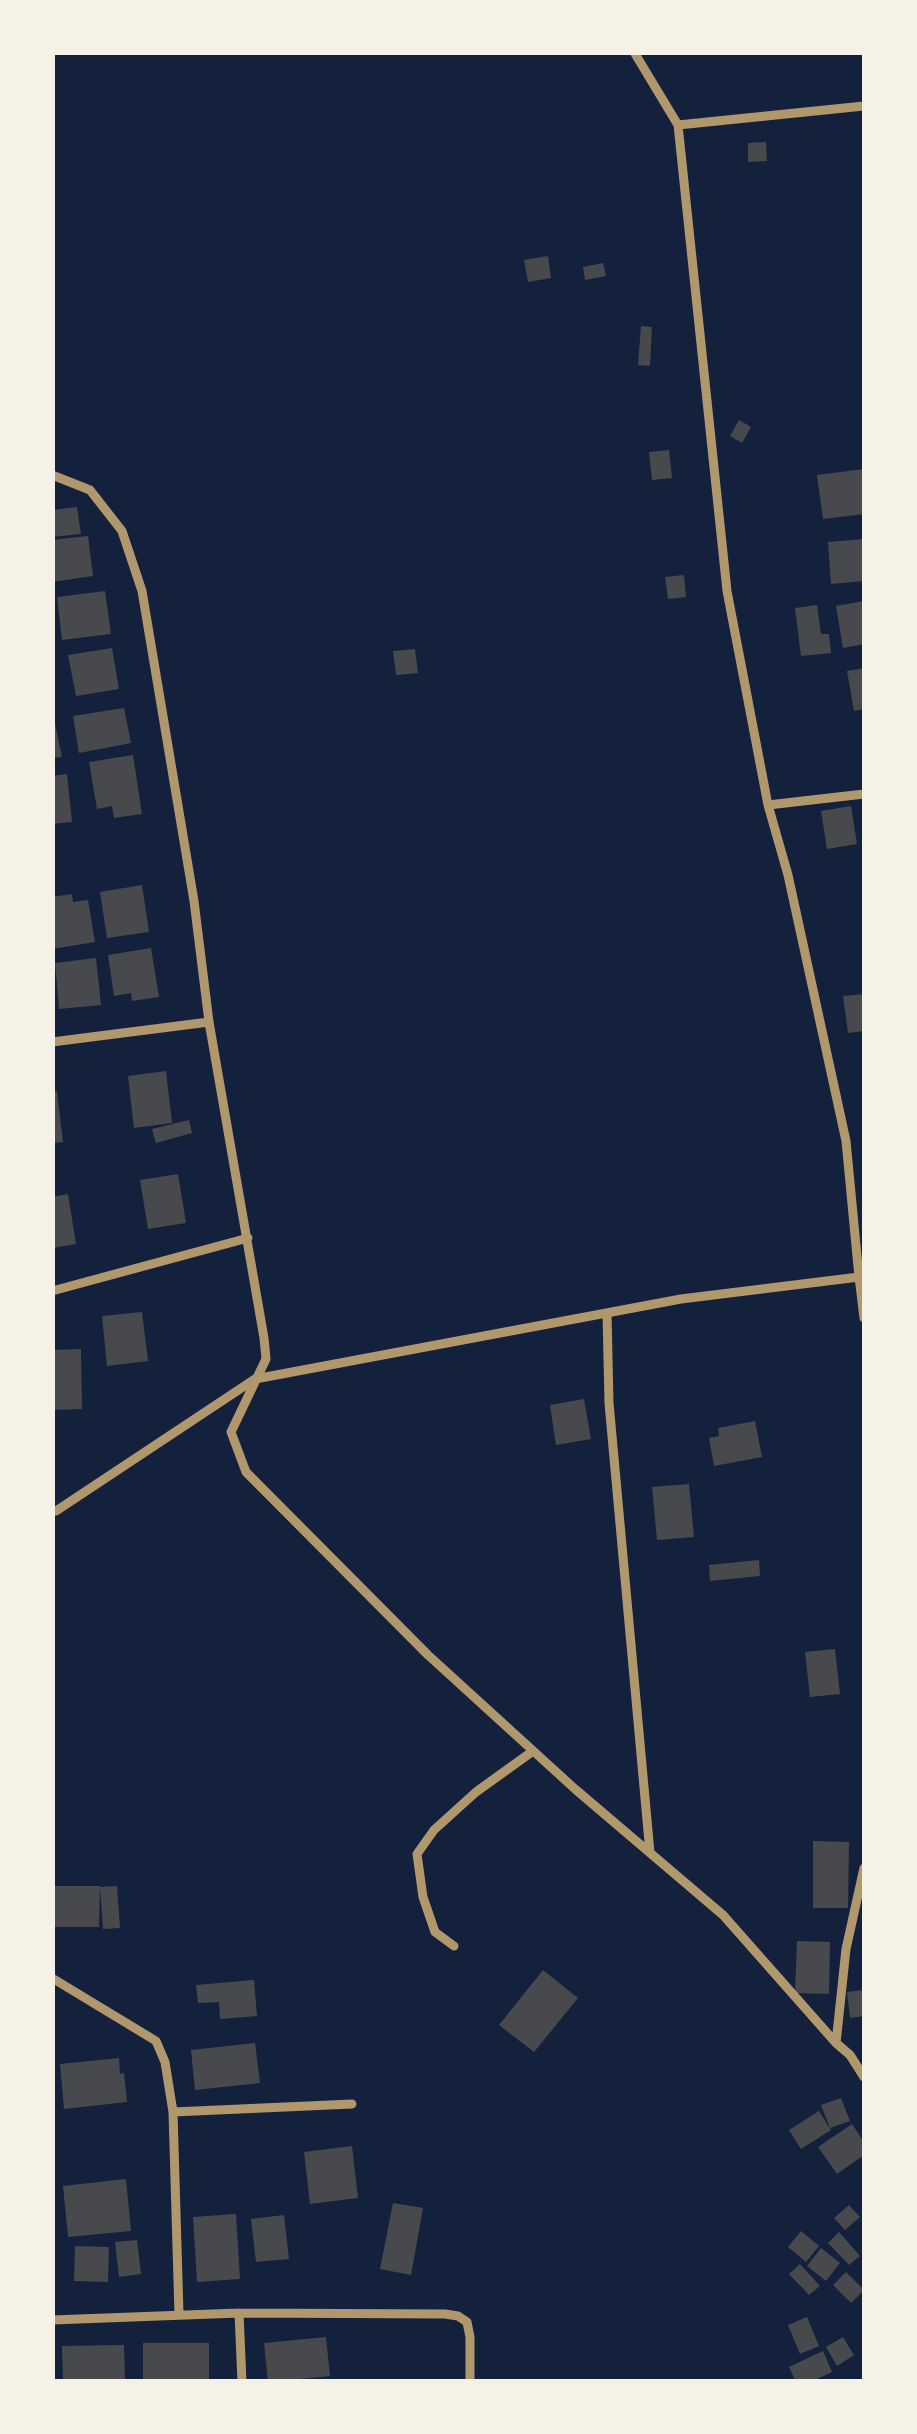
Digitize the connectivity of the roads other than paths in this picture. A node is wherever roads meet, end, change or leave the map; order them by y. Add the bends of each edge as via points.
1 (634, 52) edge
2 (864, 106) edge
3 (678, 126) junction
4 (52, 475) edge
5 (864, 794) edge
6 (768, 804) junction
7 (209, 1022) junction
8 (52, 1042) edge
9 (248, 1238) junction
10 (859, 1278) junction
11 (52, 1292) edge
12 (606, 1313) junction
13 (864, 1318) edge
14 (255, 1379) junction
15 (56, 1511) dead end
16 (533, 1751) junction
17 (650, 1853) junction
18 (864, 1868) edge
19 (454, 1946) dead end
20 (52, 1978) edge
21 (836, 2042) junction
22 (864, 2077) edge
23 (352, 2104) dead end
24 (173, 2112) junction
25 (239, 2313) junction
26 (179, 2314) junction
27 (52, 2320) edge
28 (242, 2382) edge
29 (470, 2382) edge

1 - 3 street
2 - 3 street
3 - 6 street via 727,591
4 - 7 street via 90,490 122,531 142,590
5 - 6 street
6 - 10 street via 846,1142
7 - 8 street
7 - 9 street
9 - 11 street
9 - 14 street via 266,1359
10 - 12 street
10 - 13 street
12 - 14 street
12 - 17 street
14 - 15 street
14 - 16 street via 232,1432 246,1472
16 - 17 street
16 - 19 street via 476,1792 417,1854 435,1932
17 - 21 street via 723,1915
18 - 21 street
20 - 24 street via 156,2041
21 - 22 street
23 - 24 street
24 - 26 street
25 - 26 street
25 - 28 street
25 - 29 street via 458,2316 470,2337
26 - 27 street

